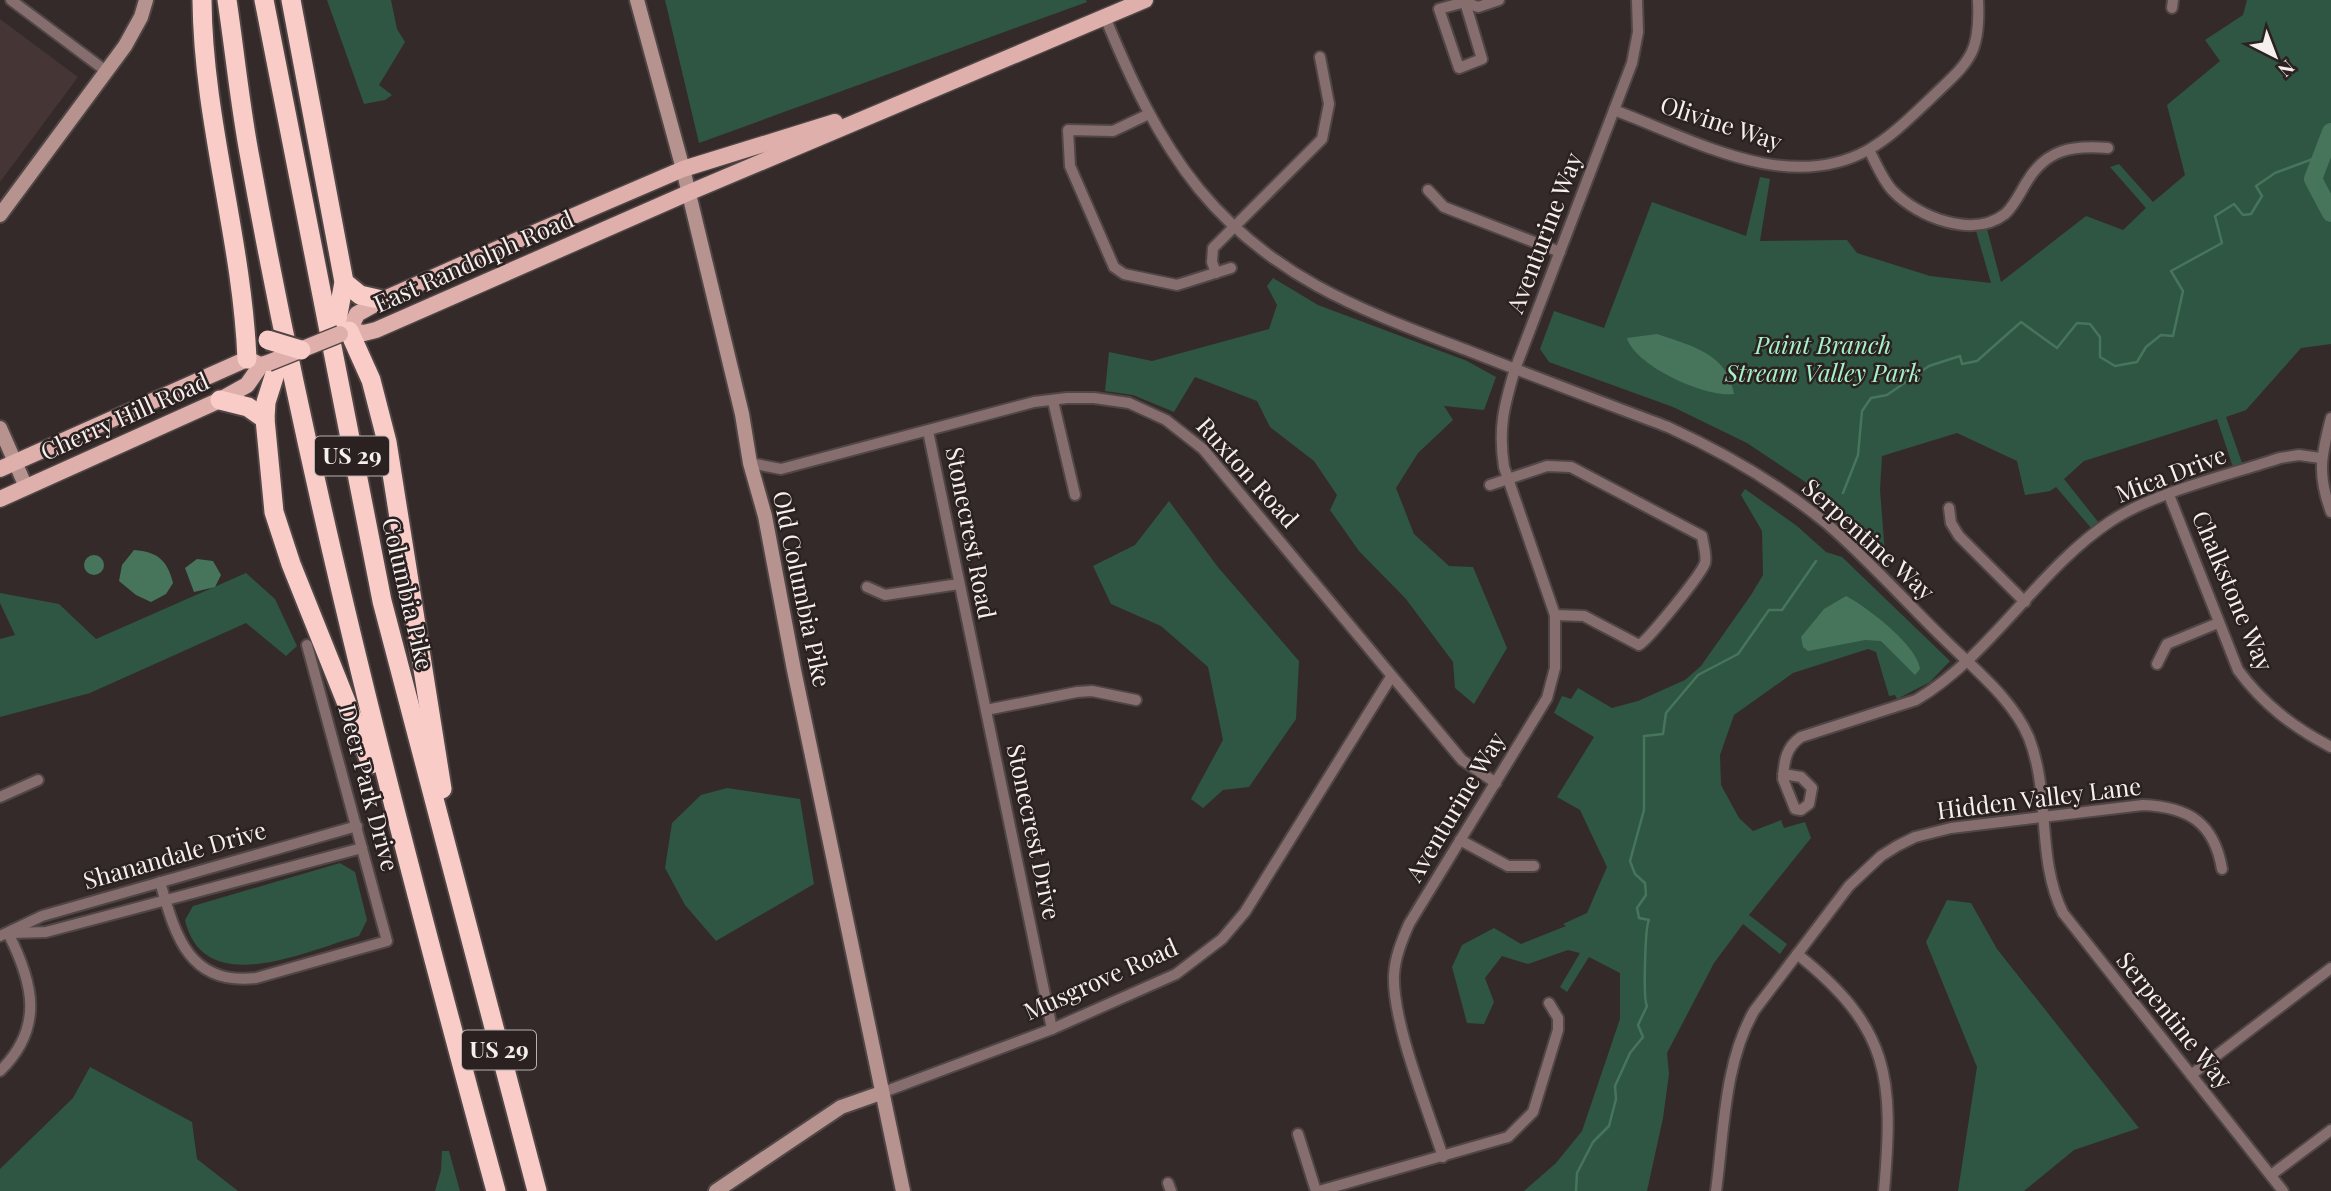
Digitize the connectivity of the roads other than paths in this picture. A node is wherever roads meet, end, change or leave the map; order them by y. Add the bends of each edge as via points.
1 (11, 0) edge
2 (146, 0) edge
3 (202, 0) edge
4 (227, 0) edge
5 (264, 0) edge
6 (291, 0) edge
7 (637, 0) edge
8 (1145, 0) edge
9 (1499, 0) edge
10 (1637, 0) edge
11 (1978, 0) edge
12 (1465, 2) edge
13 (1104, 17) junction
14 (1321, 57) dead end
15 (106, 71) junction
16 (895, 106) junction
17 (1614, 110) junction
18 (1149, 114) junction
19 (2108, 148) dead end
20 (1868, 150) junction
21 (683, 169) junction
22 (1428, 190) dead end
23 (688, 193) junction
24 (0, 215) edge
25 (1234, 225) junction
26 (1560, 252) junction
27 (1231, 268) dead end
28 (1216, 273) junction
29 (344, 282) junction
30 (382, 300) junction
31 (245, 314) junction
32 (340, 331) junction
33 (301, 350) junction
34 (264, 361) junction
35 (1515, 369) junction
36 (220, 400) junction
37 (1053, 401) junction
38 (2331, 418) edge
39 (265, 419) junction
40 (0, 428) edge
41 (928, 430) junction
42 (2320, 458) junction
43 (750, 463) junction
44 (8, 466) edge
45 (1509, 481) junction
46 (1490, 485) dead end
47 (26, 487) junction
48 (1075, 495) dead end
49 (2169, 495) junction
50 (0, 499) edge
51 (1949, 508) dead end
52 (2331, 512) edge
53 (959, 584) junction
54 (867, 587) dead end
55 (2025, 602) junction
56 (1555, 615) junction
57 (2218, 623) junction
58 (971, 644) joint
59 (307, 645) dead end
60 (1966, 661) junction
61 (2157, 664) dead end
62 (1391, 677) junction
63 (1136, 700) dead end
64 (986, 710) junction
65 (2331, 747) edge
66 (1783, 774) dead end
67 (38, 780) dead end
68 (1496, 783) junction
69 (0, 797) edge
70 (2044, 817) junction
71 (357, 826) junction
72 (1461, 840) junction
73 (401, 843) junction
74 (362, 848) junction
75 (1534, 866) dead end
76 (2222, 869) dead end
77 (160, 882) junction
78 (165, 901) junction
79 (460, 908) junction
80 (4, 934) edge
81 (1797, 954) junction
82 (2331, 968) edge
83 (1549, 1003) dead end
84 (1052, 1029) junction
85 (0, 1072) edge
86 (2191, 1075) junction
87 (881, 1093) junction
88 (2331, 1130) edge
89 (1298, 1134) dead end
90 (1443, 1157) junction
91 (2271, 1175) junction
92 (496, 1191) edge
93 (537, 1191) edge
94 (716, 1191) edge
95 (903, 1191) edge
96 (1317, 1191) edge
97 (1716, 1191) edge
98 (1884, 1191) edge
99 (2283, 1191) edge

1 - 15 street
2 - 15 main road via 134,32
3 - 31 highway via 206,80
4 - 73 highway, US 29 via 278,308
5 - 79 highway, Columbia Pike / US 29 via 364,522
6 - 29 highway
7 - 21 main road, Old Columbia Pike
8 - 13 main road, East Randolph Road
9 - 12 street via 1478,7
10 - 17 street, Aventurine Way via 1638,32 1632,63
11 - 20 street, Olivine Way via 1980,32 1969,61 1919,110
12 - 12 street via 1439,9 1459,68 1482,59
13 - 16 main road, East Randolph Road
13 - 18 street, Serpentine Way
14 - 25 street via 1329,104 1322,139
15 - 24 main road
16 - 21 main road, East Randolph Road
16 - 23 main road, East Randolph Road
17 - 20 street, Olivine Way via 1735,156 1778,167 1820,166
17 - 26 street, Aventurine Way
18 - 25 street, Serpentine Way via 1200,191
18 - 28 street via 1113,131 1068,130 1070,166 1108,256 1124,274 1177,285
19 - 20 street via 2078,146 2051,156 2031,175 2008,211 1983,225 1950,222 1911,208 1891,189
21 - 23 main road, Old Columbia Pike
21 - 30 main road, East Randolph Road
22 - 26 street via 1444,206
23 - 32 main road, East Randolph Road via 376,330
23 - 43 main road, Old Columbia Pike
25 - 28 street via 1213,248
25 - 35 street, Serpentine Way via 1269,256 1349,305
26 - 35 street, Aventurine Way
27 - 28 street
29 - 30 highway via 360,295
29 - 32 highway
30 - 32 main road, East Randolph Road via 357,314
31 - 33 highway, bridge via 256,333
31 - 34 highway
32 - 33 main road, Cherry Hill Road, bridge
32 - 79 highway via 371,380 387,442
33 - 34 main road, Cherry Hill Road, bridge
34 - 36 main road, Cherry Hill Road via 247,385
34 - 39 highway via 272,384
34 - 44 main road, Cherry Hill Road
35 - 45 street, Aventurine Way via 1501,416 1500,442
35 - 60 street, Serpentine Way via 1668,427 1719,450 1771,482 1827,524
36 - 39 highway via 248,407
36 - 47 main road, Cherry Hill Road
37 - 41 street, Ruxton Road
37 - 48 street
37 - 62 street, Ruxton Road via 1094,398 1129,404 1182,430 1239,490
38 - 42 street
39 - 73 highway via 269,484 282,538
40 - 44 main road
41 - 43 street, Ruxton Road via 781,469
41 - 53 street, Stonecrest Road
42 - 49 street, Mica Drive via 2280,458
42 - 52 street via 2321,483
43 - 87 main road, Old Columbia Pike via 765,516
44 - 47 main road
45 - 46 street
45 - 56 street, Aventurine Way
45 - 56 street via 1547,466 1571,467 1702,536 1706,562 1650,638 1639,645 1584,616
47 - 50 main road, Cherry Hill Road
49 - 55 street, Mica Drive via 2111,521
49 - 57 street, Chalkstone Way
51 - 55 street via 1959,536
53 - 54 street via 885,595
53 - 58 street, Stonecrest Road
55 - 60 street, Mica Drive
56 - 68 street, Aventurine Way via 1555,668 1546,698
57 - 61 street via 2167,644
57 - 65 street, Chalkstone Way via 2238,670 2255,692 2305,733
58 - 64 street, Stonecrest Drive
59 - 71 street, Deer Park Drive
60 - 66 street, Mica Drive via 1916,700 1801,737 1789,750
60 - 70 street, Serpentine Way via 2007,704 2028,735
62 - 68 street, Ruxton Road via 1462,760
62 - 84 street, Musgrove Road via 1245,912 1222,939 1176,974
63 - 64 street via 1077,692
64 - 84 street, Stonecrest Drive
67 - 69 street
68 - 72 street, Aventurine Way
70 - 76 street, Hidden Valley Lane via 2169,806 2203,825 2218,847
70 - 81 street, Hidden Valley Lane via 1951,828 1897,846 1849,886
70 - 86 street, Serpentine Way via 2050,876 2063,914
71 - 74 street, Deer Park Drive
71 - 77 street, Shanandale Drive
72 - 75 street via 1508,866
72 - 90 street, Aventurine Way via 1409,924 1394,976 1398,1014
73 - 92 highway, US 29
74 - 78 street, Shanandale Drive
74 - 78 street, Deer Park Drive via 387,941 243,980 208,970 184,950
77 - 78 street
77 - 80 street, Shanandale Drive via 42,916
78 - 80 street, Shanandale Drive via 46,932
79 - 93 highway, Columbia Pike / US 29
80 - 85 street via 31,1001 30,1028 14,1058
81 - 97 street, Hidden Valley Lane via 1742,1031
81 - 98 street via 1834,984 1858,1012 1879,1055 1888,1096
82 - 86 street
83 - 90 street via 1558,1018 1558,1030 1533,1112 1508,1137
84 - 87 street, Musgrove Road
86 - 91 street, Serpentine Way
87 - 94 main road, Musgrove Road via 841,1107
87 - 95 main road, Old Columbia Pike
88 - 91 street
89 - 96 street
90 - 96 street
91 - 99 street, Serpentine Way

